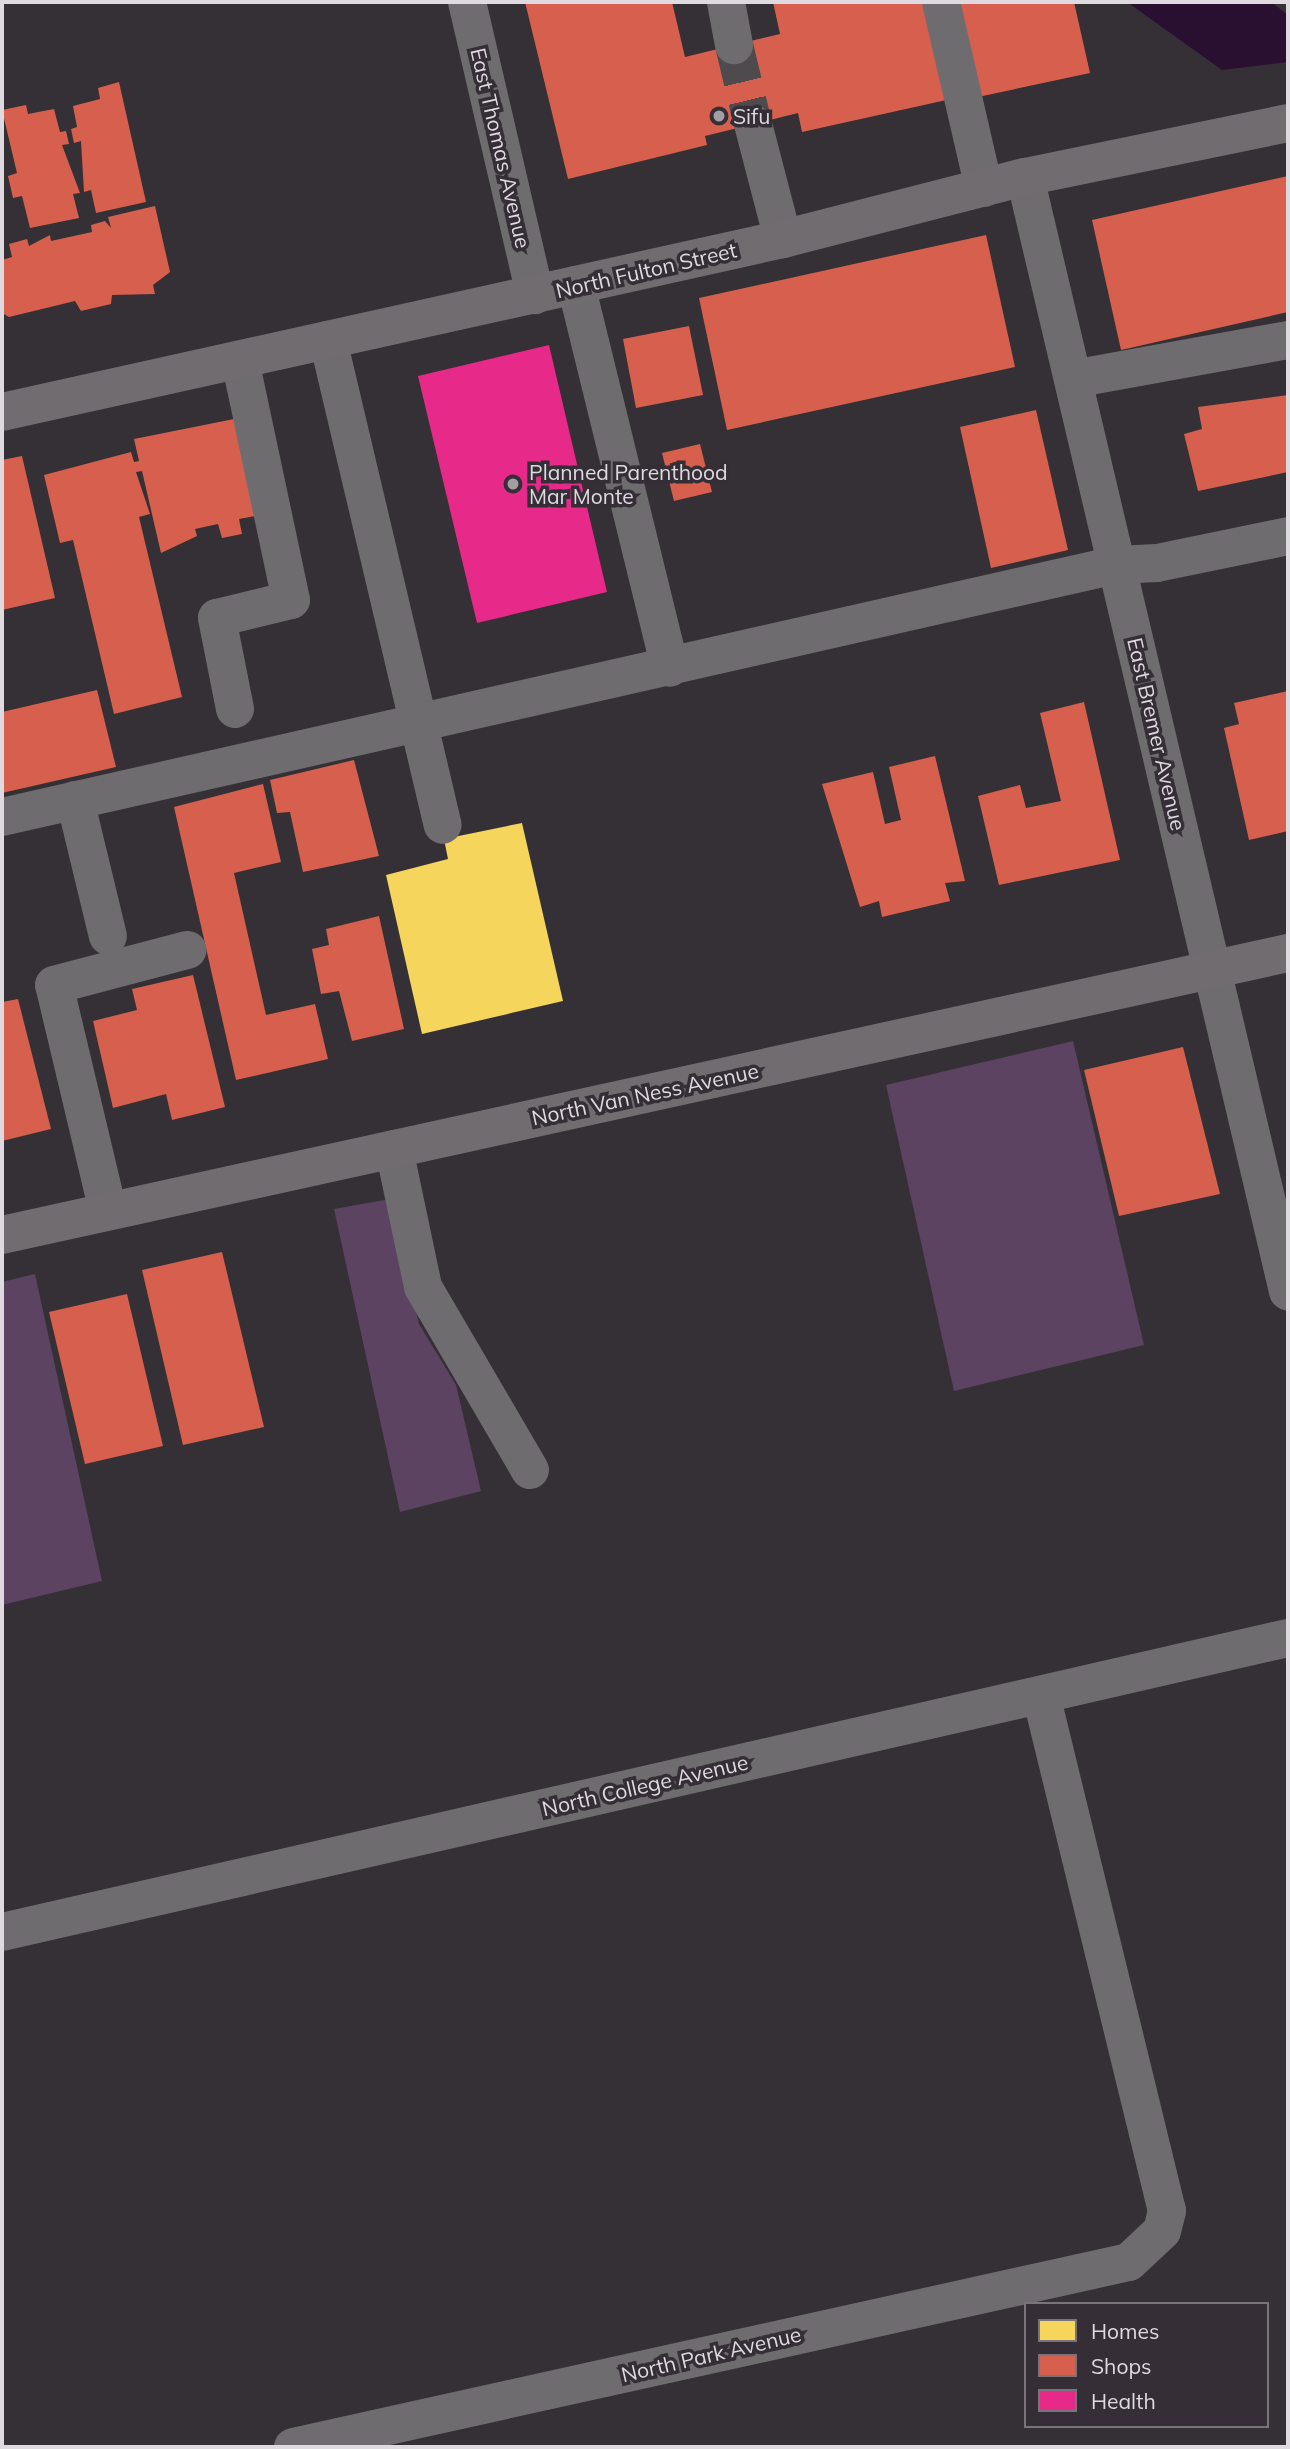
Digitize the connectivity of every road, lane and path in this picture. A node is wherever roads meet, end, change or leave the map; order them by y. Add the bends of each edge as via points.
1 (467, 2) edge
2 (726, 2) edge
3 (941, 2) edge
4 (734, 45) tunnel mouth
5 (1288, 123) edge
6 (753, 124) tunnel mouth
7 (1025, 177) junction
8 (984, 188) junction
9 (783, 239) junction
10 (576, 285) junction
11 (535, 295) junction
12 (328, 340) junction
13 (1288, 340) edge
14 (240, 360) junction
15 (1073, 379) junction
16 (2, 412) edge
17 (1288, 536) edge
18 (1116, 565) junction
19 (670, 668) junction
20 (235, 709) dead end
21 (418, 724) junction
22 (75, 800) junction
23 (2, 817) edge
24 (443, 825) dead end
25 (108, 936) dead end
26 (187, 950) dead end
27 (1288, 953) edge
28 (1213, 970) junction
29 (394, 1149) junction
30 (108, 1211) junction
31 (2, 1235) edge
32 (1288, 1291) edge
33 (530, 1470) dead end
34 (1288, 1638) edge
35 (1041, 1695) junction
36 (2, 1932) edge
37 (293, 2447) edge

1 - 11 street, East Thomas Avenue
2 - 4 street
3 - 8 street
5 - 7 main road, North Fulton Street
6 - 9 street
7 - 8 main road, North Fulton Street
7 - 15 street, East Bremer Avenue
8 - 9 main road, North Fulton Street
9 - 10 main road, North Fulton Street
10 - 11 main road, North Fulton Street
10 - 19 street
11 - 12 main road, North Fulton Street
12 - 14 main road, North Fulton Street
12 - 21 street
13 - 15 street
14 - 16 main road, North Fulton Street
14 - 20 street via 291,600 217,618
15 - 18 street, East Bremer Avenue
17 - 18 street via 1157,564
18 - 19 street
18 - 28 street, East Bremer Avenue
19 - 21 street
21 - 22 street
21 - 24 street
22 - 23 street
22 - 25 street
26 - 30 street via 54,985
27 - 28 main road, North Van Ness Avenue
28 - 29 main road, North Van Ness Avenue
28 - 32 street, East Bremer Avenue
29 - 30 main road, North Van Ness Avenue
29 - 33 street via 423,1287
30 - 31 main road, North Van Ness Avenue
34 - 35 street, North College Avenue
35 - 36 street, North College Avenue
35 - 37 street, North Park Avenue via 1167,2211 1162,2231 1129,2262

